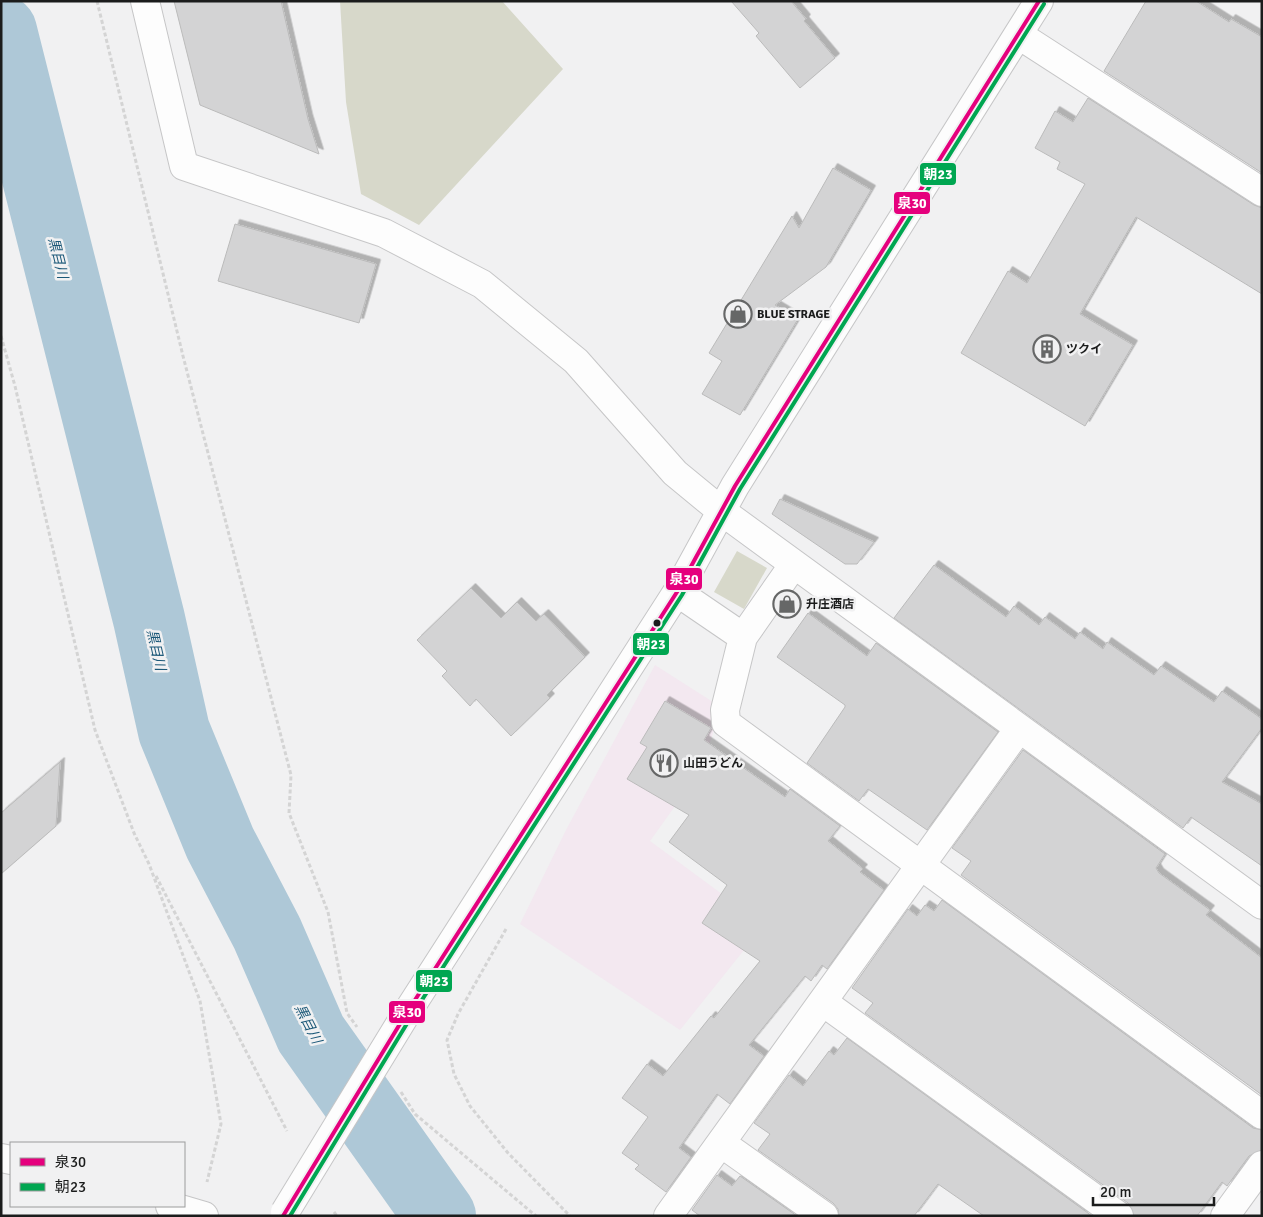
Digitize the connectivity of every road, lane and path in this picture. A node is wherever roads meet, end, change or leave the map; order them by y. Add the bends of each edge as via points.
1 (97, 1) edge
2 (144, 1) edge
3 (1039, 1) edge
4 (1019, 35) junction
5 (1262, 192) edge
6 (1, 336) edge
7 (720, 510) junction
8 (794, 564) junction
9 (677, 592) junction
10 (743, 637) junction
11 (1018, 730) junction
12 (149, 864) junction
13 (920, 865) junction
14 (1262, 905) edge
15 (823, 1002) junction
16 (358, 1028) dead end
17 (447, 1040) dead end
18 (399, 1090) dead end
19 (1262, 1115) edge
20 (287, 1131) dead end
21 (721, 1143) junction
22 (1262, 1165) edge
23 (174, 1207) edge
24 (334, 1212) dead end
25 (284, 1214) edge
26 (202, 1215) edge
27 (337, 1216) edge
28 (536, 1216) edge
29 (570, 1216) edge
30 (668, 1216) edge
31 (824, 1216) edge
32 (1119, 1216) edge
33 (1225, 1216) edge

1 - 16 path via 188,375 291,774 289,813 328,912 347,1013
2 - 7 street via 184,166 384,233 482,284 576,361 675,473
3 - 4 street
4 - 5 street
4 - 7 street
6 - 12 path via 94,730
7 - 8 street
7 - 9 street
8 - 10 street
8 - 11 street
9 - 10 street
9 - 25 street, bridge via 406,1014
10 - 13 street via 725,710 726,723
11 - 13 street
11 - 14 street
12 - 20 path
12 - 26 path via 200,1001 221,1124
13 - 15 street
13 - 19 street
15 - 21 street
15 - 32 street
17 - 29 path via 454,1074 470,1106 508,1153
18 - 28 path via 415,1114
21 - 30 street
21 - 31 street
22 - 33 street
23 - 26 street
24 - 27 path

